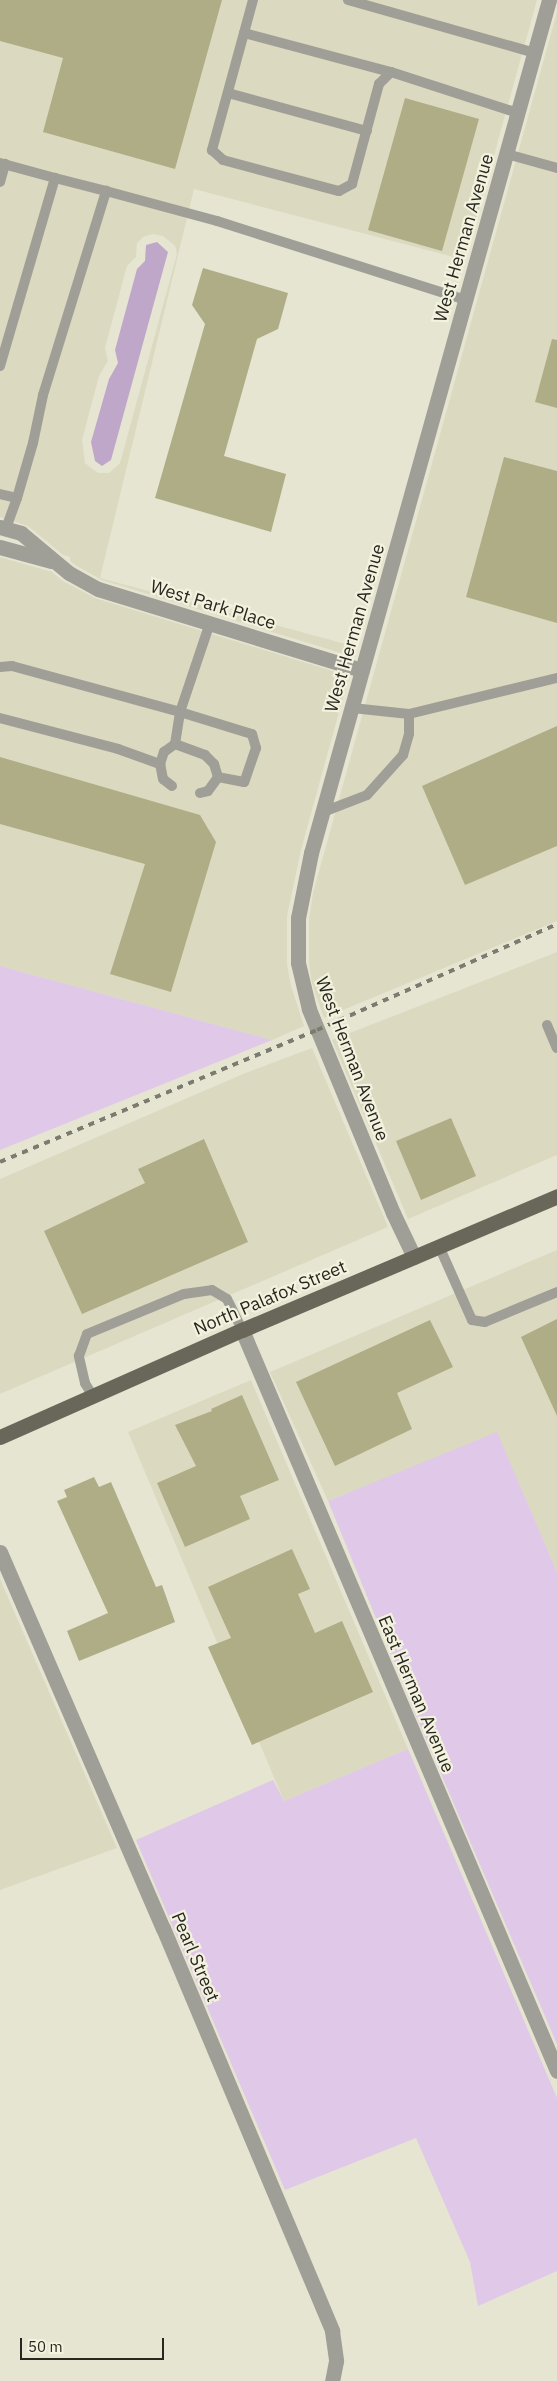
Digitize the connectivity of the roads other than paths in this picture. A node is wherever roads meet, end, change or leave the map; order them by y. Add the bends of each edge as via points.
1 (253, 0) edge
2 (348, 0) edge
3 (549, 0) edge
4 (244, 33) junction
5 (535, 53) junction
6 (391, 72) junction
7 (228, 93) junction
8 (518, 113) junction
9 (367, 131) junction
10 (506, 154) junction
11 (3, 163) edge
12 (557, 168) edge
13 (55, 178) junction
14 (0, 182) edge
15 (106, 192) junction
16 (466, 300) junction
17 (0, 366) edge
18 (0, 494) edge
19 (17, 498) junction
20 (3, 528) edge
21 (0, 547) edge
22 (57, 563) junction
23 (210, 623) junction
24 (0, 667) edge
25 (362, 670) junction
26 (557, 678) edge
27 (352, 708) junction
28 (180, 712) junction
29 (410, 714) junction
30 (0, 718) edge
31 (175, 744) junction
32 (160, 764) junction
33 (218, 777) junction
34 (172, 786) dead end
35 (200, 793) dead end
36 (323, 812) junction
37 (547, 1025) dead end
38 (557, 1048) edge
39 (557, 1196) edge
40 (440, 1246) junction
41 (414, 1256) junction
42 (557, 1292) edge
43 (242, 1330) junction
44 (93, 1396) junction
45 (0, 1438) edge
46 (0, 1552) edge
47 (557, 2071) edge
48 (332, 2381) edge

1 - 4 lane
2 - 5 lane
3 - 5 street, West Herman Avenue
4 - 6 lane
4 - 7 lane
5 - 8 street, West Herman Avenue
6 - 8 lane
6 - 9 lane via 379,84
7 - 9 lane
7 - 9 lane via 212,150 233,163 339,191 352,184
8 - 10 street, West Herman Avenue
10 - 12 lane
10 - 16 street, West Herman Avenue
11 - 13 lane
11 - 14 lane
13 - 15 lane
13 - 17 lane
15 - 16 lane via 216,221
15 - 19 lane via 43,395
16 - 25 street, West Herman Avenue
18 - 19 lane
19 - 20 lane
20 - 22 street, West Park Place via 21,533
21 - 22 street, West Park Place
22 - 23 street, West Park Place via 98,589
23 - 25 street, West Park Place
23 - 28 lane
24 - 28 lane via 12,666
25 - 27 street, West Herman Avenue
26 - 29 lane
27 - 29 lane
27 - 36 street, West Herman Avenue
28 - 31 lane
28 - 33 lane via 252,734 256,748 244,782
29 - 36 lane via 403,755 367,795
30 - 32 lane via 118,749
31 - 32 lane via 164,752
31 - 33 lane via 205,755 214,764
32 - 34 lane via 163,778
33 - 35 lane via 208,791
36 - 41 street, West Herman Avenue via 298,918 296,942 301,984 325,1052
37 - 38 lane
39 - 40 main road, North Palafox Street
40 - 41 main road, North Palafox Street
40 - 42 lane via 472,1320 485,1322
41 - 43 main road, North Palafox Street
43 - 44 main road, North Palafox Street
43 - 44 lane via 227,1299 212,1290 184,1294 87,1334 79,1356
43 - 47 street, East Herman Avenue
44 - 45 main road, North Palafox Street
46 - 48 street, Pearl Street via 163,1928 332,2331 336,2361

